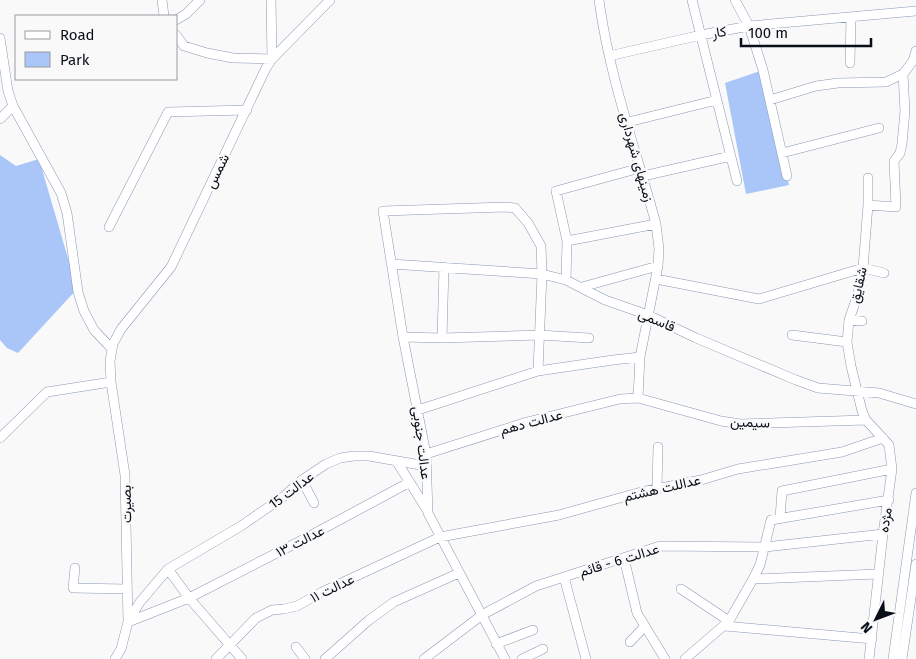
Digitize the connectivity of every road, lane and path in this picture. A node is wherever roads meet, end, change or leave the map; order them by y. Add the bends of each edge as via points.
1 (162, 0) edge
2 (200, 0) edge
3 (272, 0) edge
4 (330, 0) edge
5 (599, 0) edge
6 (692, 0) edge
7 (735, 0) edge
8 (916, 12) edge
9 (164, 15) edge
10 (851, 17) junction
11 (178, 19) edge
12 (749, 26) junction
13 (701, 35) junction
14 (0, 38) edge
15 (178, 38) edge
16 (916, 51) edge
17 (610, 56) junction
18 (272, 59) junction
19 (850, 63) dead end
20 (904, 74) junction
21 (717, 100) junction
22 (770, 100) junction
23 (14, 106) junction
24 (247, 110) junction
25 (0, 119) edge
26 (628, 122) junction
27 (879, 128) dead end
28 (782, 153) junction
29 (731, 156) junction
30 (642, 172) junction
31 (787, 176) dead end
32 (868, 178) dead end
33 (737, 181) dead end
34 (868, 205) junction
35 (656, 224) junction
36 (108, 227) dead end
37 (567, 241) junction
38 (391, 264) junction
39 (658, 266) junction
40 (444, 267) junction
41 (863, 268) junction
42 (884, 273) dead end
43 (542, 274) junction
44 (656, 279) junction
45 (566, 280) junction
46 (582, 287) junction
47 (648, 315) junction
48 (849, 320) junction
49 (862, 321) dead end
50 (539, 335) junction
51 (792, 335) dead end
52 (403, 337) junction
53 (442, 338) junction
54 (589, 338) dead end
55 (847, 342) junction
56 (112, 349) junction
57 (640, 357) junction
58 (538, 372) junction
59 (111, 382) junction
60 (857, 390) junction
61 (638, 398) junction
62 (916, 404) edge
63 (418, 410) junction
64 (866, 420) junction
65 (0, 438) edge
66 (883, 438) junction
67 (658, 448) dead end
68 (426, 454) junction
69 (397, 462) junction
70 (426, 466) junction
71 (892, 468) junction
72 (302, 480) junction
73 (410, 482) junction
74 (657, 488) junction
75 (916, 493) edge
76 (888, 500) junction
77 (314, 503) dead end
78 (428, 513) junction
79 (780, 518) junction
80 (883, 534) junction
81 (440, 537) junction
82 (765, 547) junction
83 (624, 558) junction
84 (916, 565) edge
85 (75, 568) dead end
86 (168, 569) junction
87 (460, 573) junction
88 (878, 574) junction
89 (564, 577) junction
90 (753, 580) junction
91 (127, 589) junction
92 (681, 589) dead end
93 (189, 598) junction
94 (482, 615) junction
95 (128, 622) junction
96 (727, 624) junction
97 (912, 625) edge
98 (645, 626) junction
99 (533, 630) dead end
100 (872, 640) junction
101 (630, 642) dead end
102 (230, 644) junction
103 (496, 644) junction
104 (296, 647) dead end
105 (543, 649) dead end
106 (115, 659) edge
107 (216, 659) edge
108 (242, 659) edge
109 (306, 659) edge
110 (325, 659) edge
111 (424, 659) edge
112 (505, 659) edge
113 (522, 659) edge
114 (586, 659) edge
115 (665, 659) edge
116 (685, 659) edge
117 (869, 659) edge
118 (893, 659) edge
119 (902, 659) edge

1 - 9 street
2 - 11 street
3 - 18 street
4 - 18 street, شمس
5 - 17 street, زمینهای شهرداری
6 - 13 street
7 - 12 street
8 - 10 street, کار
10 - 12 street, کار
10 - 19 street
12 - 13 street, کار
12 - 22 street
13 - 17 street, کار
13 - 21 street
14 - 23 street via 8,91
15 - 18 street via 184,46 207,53 233,58
16 - 20 street via 914,61
17 - 26 street, زمینهای شهرداری
18 - 24 street, شمس
20 - 22 street via 886,82 816,86
20 - 34 street via 902,144 894,161 896,207
21 - 26 street
21 - 29 street
22 - 28 street
23 - 25 street
23 - 56 street via 61,193 84,311 94,330
24 - 36 street via 168,112
24 - 56 street, شمس via 171,267 121,329
26 - 30 street, زمینهای شهرداری
27 - 28 street
28 - 31 street
29 - 30 street
29 - 33 street
30 - 35 street, زمینهای شهرداری
30 - 37 street via 556,191
32 - 34 street, شقایق
34 - 41 street, شقایق
35 - 37 street
35 - 39 street, زمینهای شهرداری
37 - 45 street
38 - 40 street, قاسمی
38 - 43 street, عدالت جنوبی via 383,211 515,208 541,246
38 - 52 street, عدالت جنوبی
39 - 44 street, زمینهای شهرداری
39 - 46 street
40 - 43 street, قاسمی
40 - 53 street
41 - 42 street
41 - 44 street via 759,299
41 - 48 street, شقایق
43 - 45 street, قاسمی
43 - 50 street
44 - 47 street, زمینهای شهرداری
45 - 46 street, قاسمی
46 - 47 street, قاسمی via 605,300
47 - 57 street, زمینهای شهرداری
47 - 60 street, قاسمی via 818,388
48 - 49 street
48 - 55 street, شقایق
50 - 53 street
50 - 54 street
50 - 58 street
51 - 55 street
52 - 53 street
52 - 63 street, عدالت جنوبی
55 - 60 street, شقایق
56 - 59 street, بصیرت
57 - 58 street
57 - 61 street, زمینهای شهرداری
58 - 63 street
59 - 65 street via 47,392
59 - 91 street, بصیرت via 125,475
60 - 62 street, قاسمی
60 - 64 street, مژده
61 - 64 street, سیمین via 740,424
61 - 68 street, عدالت دهم via 620,399 527,422
63 - 68 street, عدالت جنوبی
64 - 66 street, مژده
66 - 71 street, مژده via 890,448
66 - 74 street, عداللت هشتم via 842,452 738,469
67 - 74 street
68 - 70 street, عدالت جنوبی
69 - 70 street, عدالت 15
69 - 72 street, عدالت 15 via 369,456 340,458
69 - 73 street
70 - 78 street, عدالت جنوبی
71 - 76 street, مژده
71 - 79 street via 782,491
72 - 77 street
72 - 86 street, عدالت 15 via 240,526
73 - 78 street
73 - 93 street, عدالت ۱۳
74 - 81 street, عداللت هشتم via 559,514
75 - 118 street
76 - 79 street
76 - 80 street, مژده
78 - 81 street, عدالت جنوبی
79 - 82 street via 771,520
80 - 82 street, عدالت 6 - قائم
80 - 88 street, مژده
81 - 87 street, عدالت جنوبی
81 - 102 street, عدالت ۱۱ via 297,606 262,614
82 - 83 street, عدالت 6 - قائم via 660,546
82 - 90 street
83 - 89 street, عدالت 6 - قائم
83 - 98 street via 637,613
84 - 97 street
85 - 91 street via 74,588
86 - 93 street
86 - 95 street, عدالت 15
87 - 94 street, عدالت جنوبی
87 - 110 street via 394,602
88 - 90 street
88 - 100 street, مژده
89 - 94 street, عدالت 6 - قائم via 536,586
89 - 114 street
90 - 96 street
91 - 95 street, بصیرت
92 - 96 street
93 - 95 street, عدالت ۱۳
93 - 102 street
94 - 103 street, عدالت جنوبی
94 - 111 street, عدالت 6 - قائم
95 - 106 street, بصیرت
96 - 100 street
96 - 116 street
97 - 119 street
98 - 101 street
98 - 115 street
99 - 103 street
100 - 117 street, مژده
102 - 107 street, عدالت ۱۱
102 - 108 street
103 - 112 street, عدالت جنوبی
104 - 109 street
105 - 113 street

